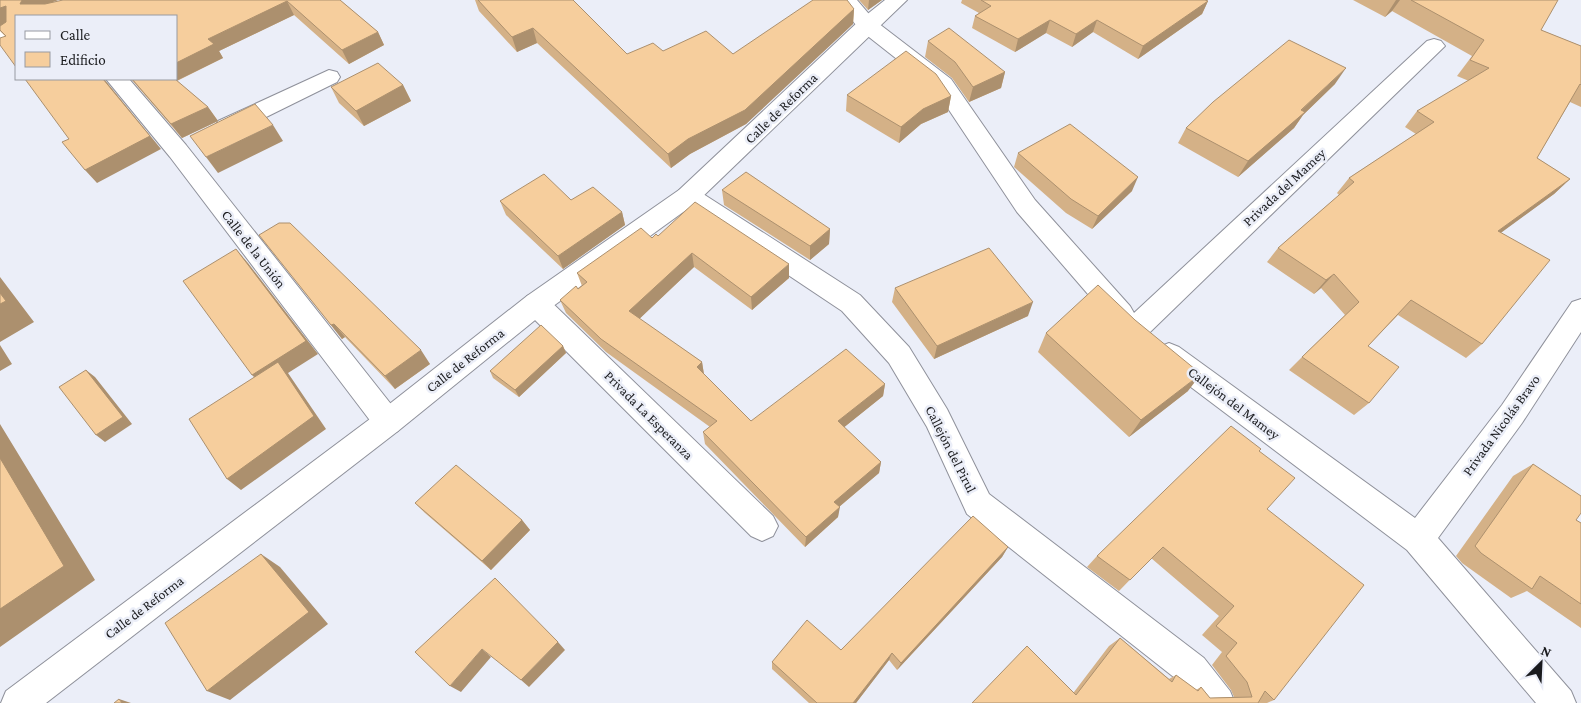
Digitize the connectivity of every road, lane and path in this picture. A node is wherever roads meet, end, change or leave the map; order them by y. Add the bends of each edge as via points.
1 (846, 0) edge
2 (897, 0) edge
3 (868, 25) junction
4 (15, 28) edge
5 (0, 36) edge
6 (1434, 46) dead end
7 (329, 77) dead end
8 (118, 80) edge
9 (193, 143) junction
10 (688, 196) junction
11 (536, 304) junction
12 (1581, 310) edge
13 (1135, 329) junction
14 (388, 422) junction
15 (762, 526) dead end
16 (1418, 539) junction
17 (18, 703) edge
18 (1218, 703) edge
19 (1559, 703) edge

1 - 3 street, Callejón del Mamey
2 - 3 street, Calle de Reforma
3 - 10 street, Calle de Reforma
3 - 13 street, Callejón del Mamey via 943,84 1026,206
4 - 5 street
6 - 13 street, Privada del Mamey
7 - 9 street
8 - 9 street, Calle de la Unión
9 - 14 street, Calle de la Unión
10 - 11 street, Calle de Reforma
10 - 18 street, Callejón del Pirul via 852,303 899,355 937,418 978,504 1192,670
11 - 14 street, Calle de Reforma
11 - 15 street, Privada La Esperanza
12 - 16 street, Privada Nicolás Bravo via 1512,414
13 - 16 street, Callejón del Mamey
14 - 17 street, Calle de Reforma
16 - 19 street, Callejón del Mamey

